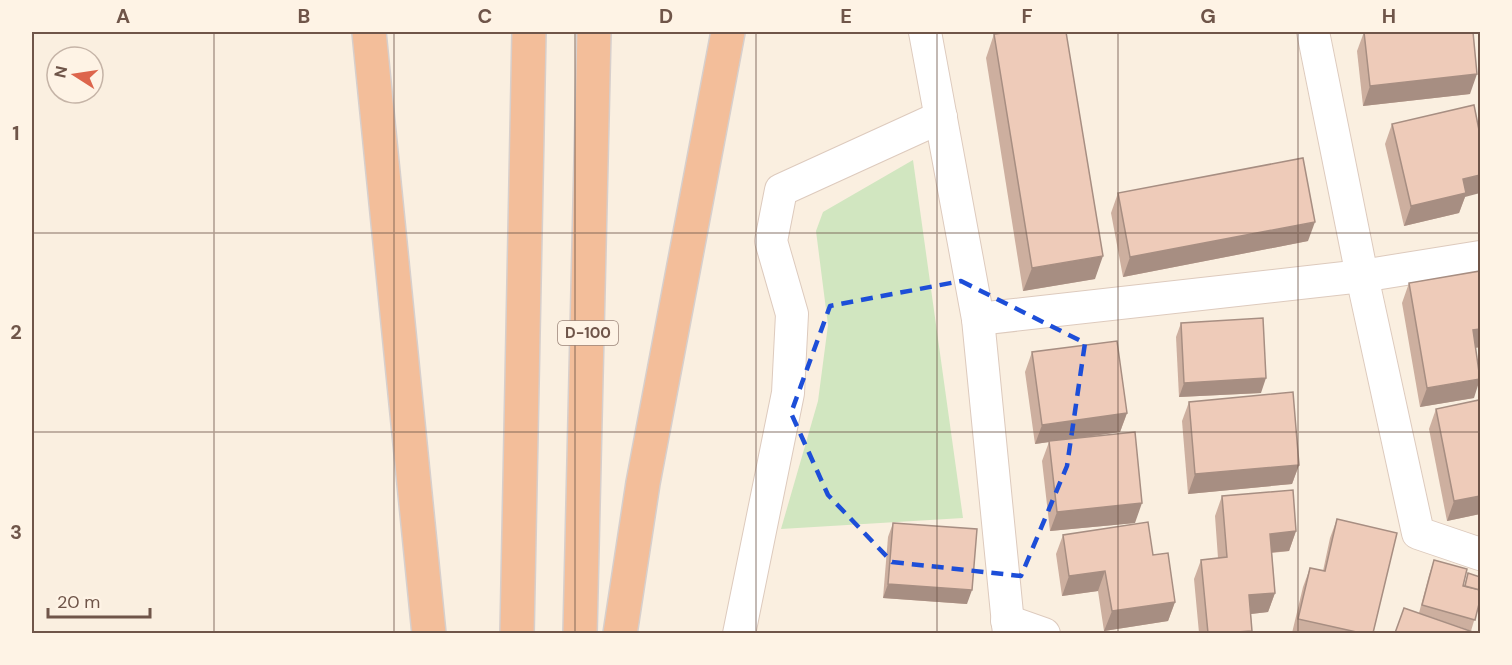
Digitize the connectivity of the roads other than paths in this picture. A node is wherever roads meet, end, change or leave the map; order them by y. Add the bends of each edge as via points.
1 (369, 32) edge
2 (529, 32) edge
3 (594, 32) edge
4 (728, 32) edge
5 (925, 32) edge
6 (1313, 32) edge
7 (941, 117) junction
8 (1480, 257) edge
9 (1362, 276) junction
10 (978, 319) junction
11 (1480, 554) edge
12 (1008, 627) edge
13 (429, 633) edge
14 (517, 633) edge
15 (580, 633) edge
16 (620, 633) edge
17 (739, 633) edge
18 (1044, 633) edge

1 - 13 highway
2 - 14 highway
3 - 15 highway, D-100
4 - 16 highway via 643,483
5 - 7 street
6 - 9 street
7 - 10 street
7 - 17 street via 781,190 771,241 792,314 788,393
8 - 9 street
9 - 10 street
9 - 11 street via 1418,533
10 - 12 street
12 - 18 street

